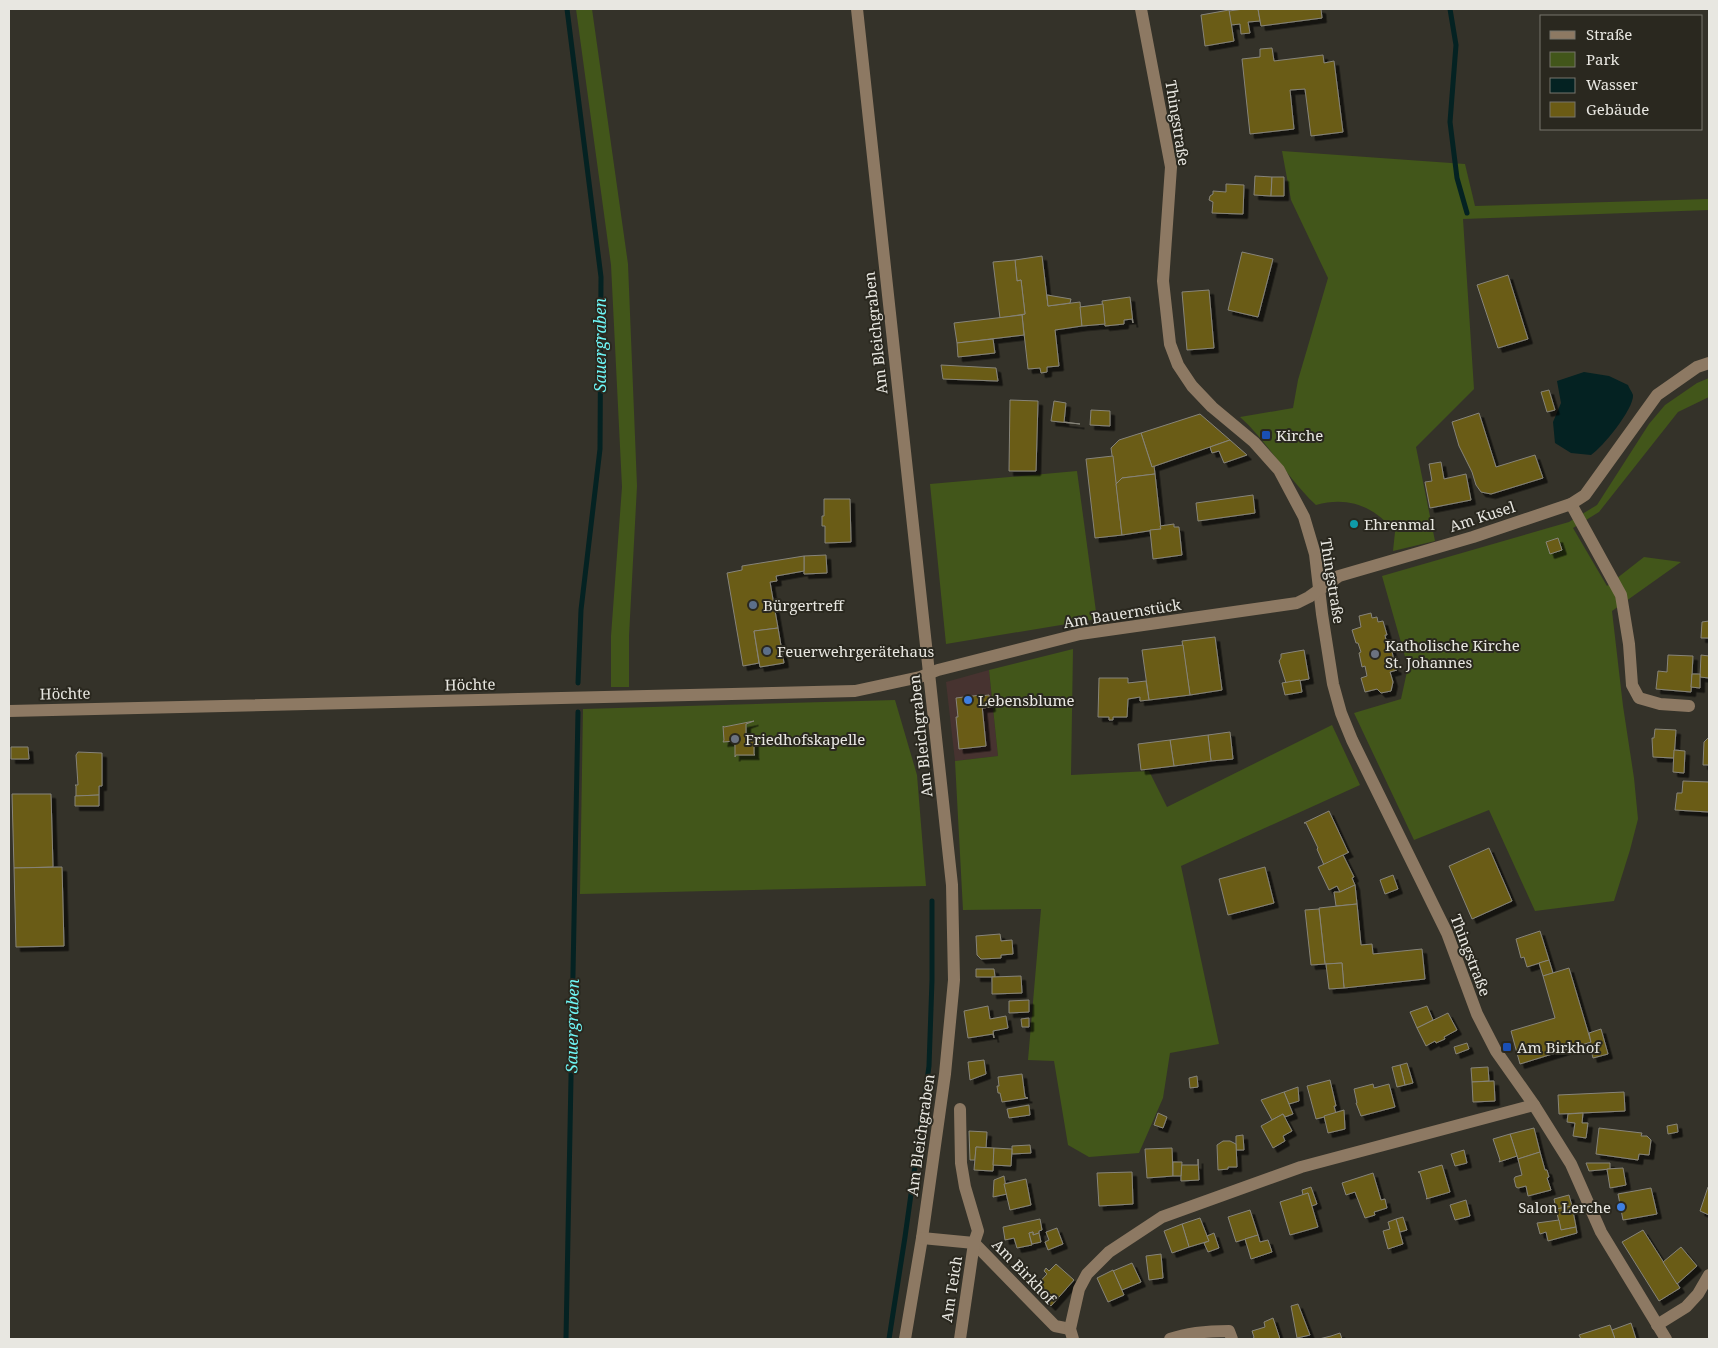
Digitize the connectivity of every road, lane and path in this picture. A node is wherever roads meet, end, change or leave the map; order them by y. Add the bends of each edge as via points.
1 (857, 9) edge
2 (1141, 9) edge
3 (1709, 363) edge
4 (1571, 504) junction
5 (1320, 589) junction
6 (929, 674) junction
7 (1690, 706) dead end
8 (9, 711) edge
9 (1534, 1105) junction
10 (960, 1109) dead end
11 (922, 1238) junction
12 (974, 1243) junction
13 (1709, 1275) edge
14 (1657, 1325) junction
15 (1071, 1334) edge
16 (905, 1339) edge
17 (960, 1339) edge
18 (1170, 1339) edge
19 (1232, 1339) edge
20 (1666, 1339) edge

1 - 6 street, Am Bleichgraben
2 - 5 street, Thingstraße via 1171,167 1163,282 1170,344 1178,365 1192,386 1254,442 1279,470 1304,516 1315,554
3 - 4 street, Am Kusel via 1658,395 1585,495
4 - 5 street, Am Kusel via 1473,538 1338,576
4 - 7 street via 1621,595 1632,685 1639,698 1660,704
5 - 6 street, Am Bauernstück via 1297,603 1080,634
5 - 9 street, Thingstraße via 1333,684 1352,740 1447,933 1477,1014 1496,1051
6 - 8 street, Höchte via 855,691
6 - 11 street, Am Bleichgraben via 952,885 954,980 945,1074
9 - 14 street via 1571,1164 1601,1232
9 - 15 street, Am Birkhof via 1301,1167 1162,1217 1109,1252 1087,1274 1078,1289
10 - 12 street, Am Teich via 964,1188 978,1231
11 - 12 street, Am Birkhof
11 - 16 street, Am Bleichgraben
12 - 15 street, Am Birkhof via 1055,1326
12 - 17 street, Am Teich
13 - 14 street via 1686,1307
14 - 20 street
18 - 19 street via 1229,1331

